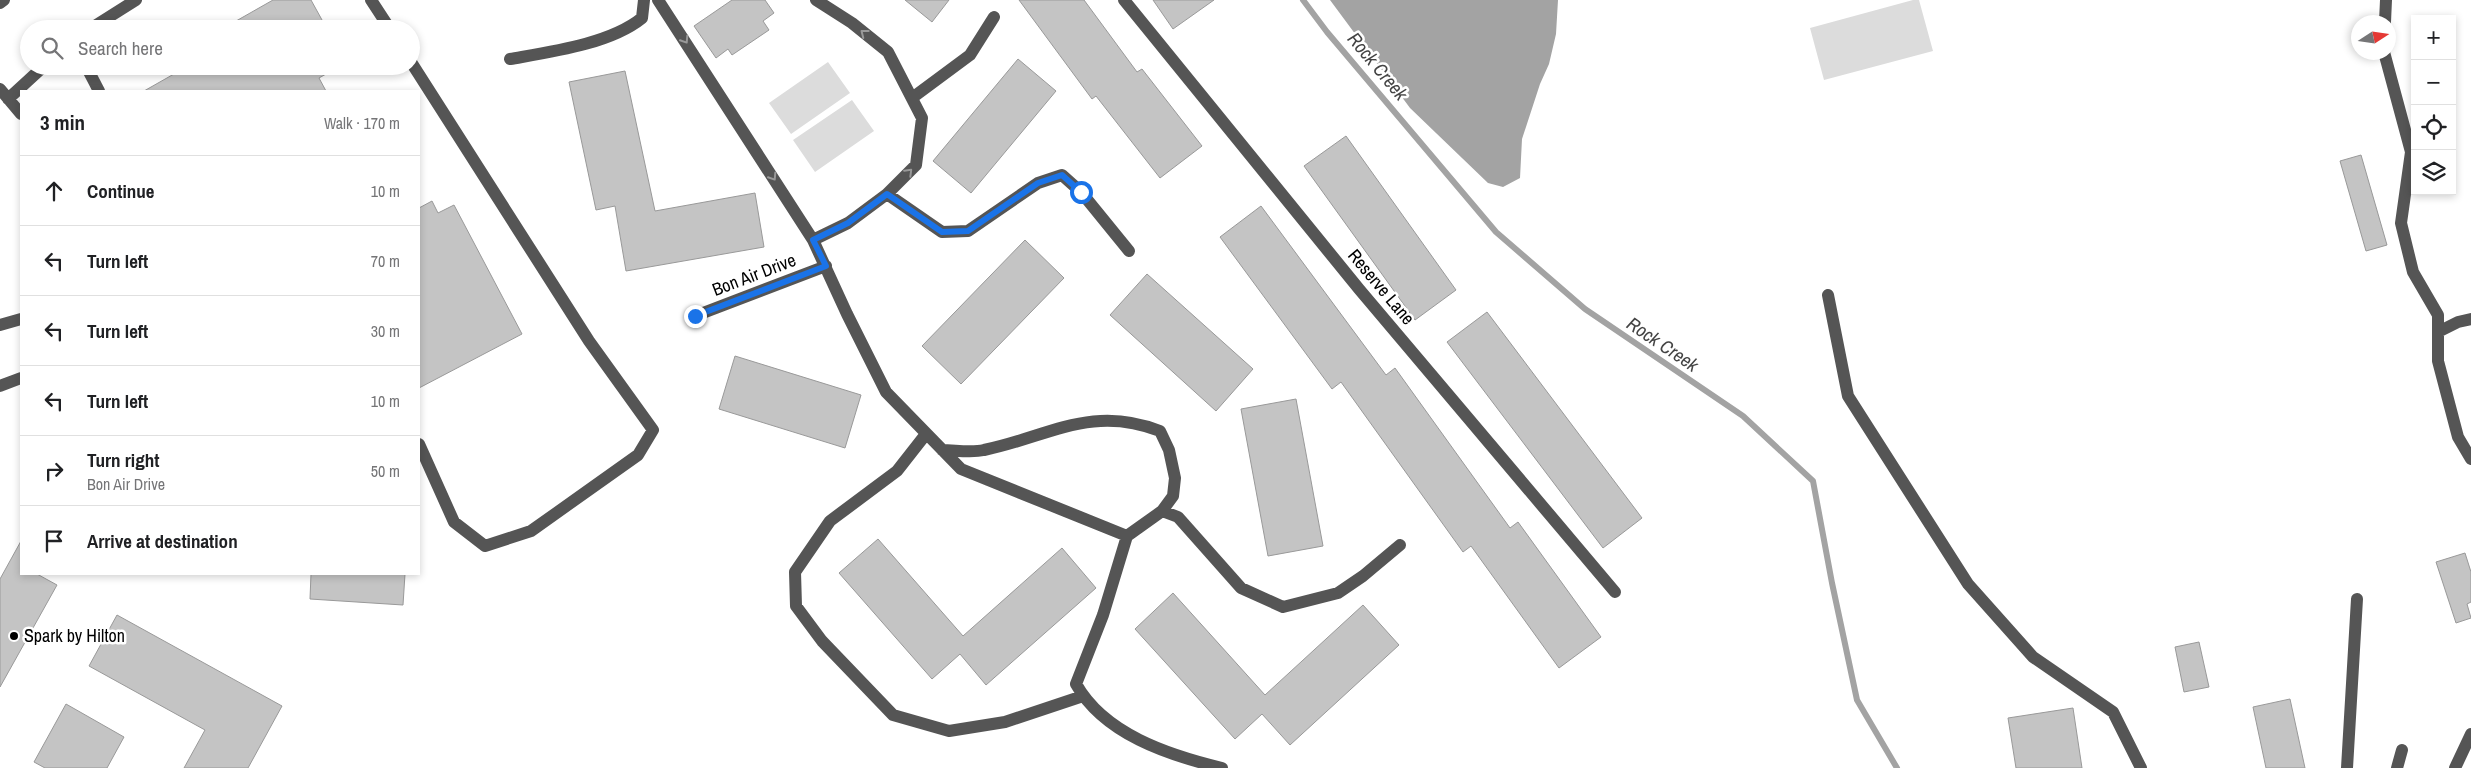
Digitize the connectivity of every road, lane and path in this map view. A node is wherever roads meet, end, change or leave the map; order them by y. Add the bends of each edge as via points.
1 (4, 0) edge
2 (136, 0) edge
3 (371, 0) edge
4 (644, 0) edge
5 (658, 0) edge
6 (816, 0) edge
7 (1124, 0) edge
8 (2386, 0) edge
9 (0, 3) edge
10 (2385, 15) edge
11 (994, 17) dead end
12 (104, 20) edge
13 (384, 20) edge
14 (510, 59) dead end
15 (2386, 60) edge
16 (34, 75) edge
17 (91, 75) edge
18 (419, 75) edge
19 (0, 89) edge
20 (98, 90) edge
21 (912, 98) junction
22 (8, 99) junction
23 (20, 113) edge
24 (887, 194) junction
25 (813, 240) junction
26 (1129, 251) dead end
27 (826, 266) junction
28 (1828, 295) dead end
29 (695, 316) dead end
30 (20, 319) edge
31 (2471, 319) edge
32 (0, 325) edge
33 (2438, 332) junction
34 (20, 378) edge
35 (0, 386) edge
36 (926, 434) junction
37 (420, 446) edge
38 (942, 450) junction
39 (2471, 459) edge
40 (1162, 511) junction
41 (1127, 536) junction
42 (1400, 545) dead end
43 (1615, 592) dead end
44 (2357, 599) dead end
45 (1083, 696) junction
46 (2471, 734) edge
47 (2402, 750) dead end
48 (1222, 768) edge
49 (2141, 768) edge
50 (2347, 768) edge
51 (2397, 768) edge
52 (2455, 768) edge

1 - 9 street
2 - 12 street
3 - 13 street
4 - 14 street via 642,18 631,26 573,48
5 -> 25 street
21 -> 6 street via 888,52
7 - 43 street, Reserve Lane via 1359,289
8 - 10 street
11 - 21 street via 970,55
15 - 33 street via 2411,152 2401,223 2413,272 2438,315
16 - 22 street
17 - 20 street
18 - 37 street via 589,340 653,430 638,455 532,531 485,546 454,522
19 - 22 street
24 -> 21 street via 916,165 922,118
22 - 23 street
24 - 25 street via 848,223
24 - 26 street via 942,232 968,231 1038,183 1062,175 1081,192
25 - 27 street
27 - 29 street, Bon Air Drive
27 - 36 street via 886,392
28 - 49 street via 1848,396 1968,584 2033,657 2113,712
30 - 32 street
31 - 33 street
33 - 39 street via 2438,361 2458,437
34 - 35 street
36 - 38 street
36 - 45 street via 897,471 830,521 795,572 796,606 822,642 893,714 949,731 1005,722
38 - 40 street via 982,451 1068,424 1118,420 1147,426 1160,431 1169,450 1175,478 1173,496
38 - 41 street via 960,469
40 - 41 street
40 - 42 street via 1178,518 1241,588 1282,607 1338,593
41 - 45 street via 1103,615 1076,684
44 - 50 street
45 - 48 street via 1122,732
46 - 52 street
47 - 51 street

